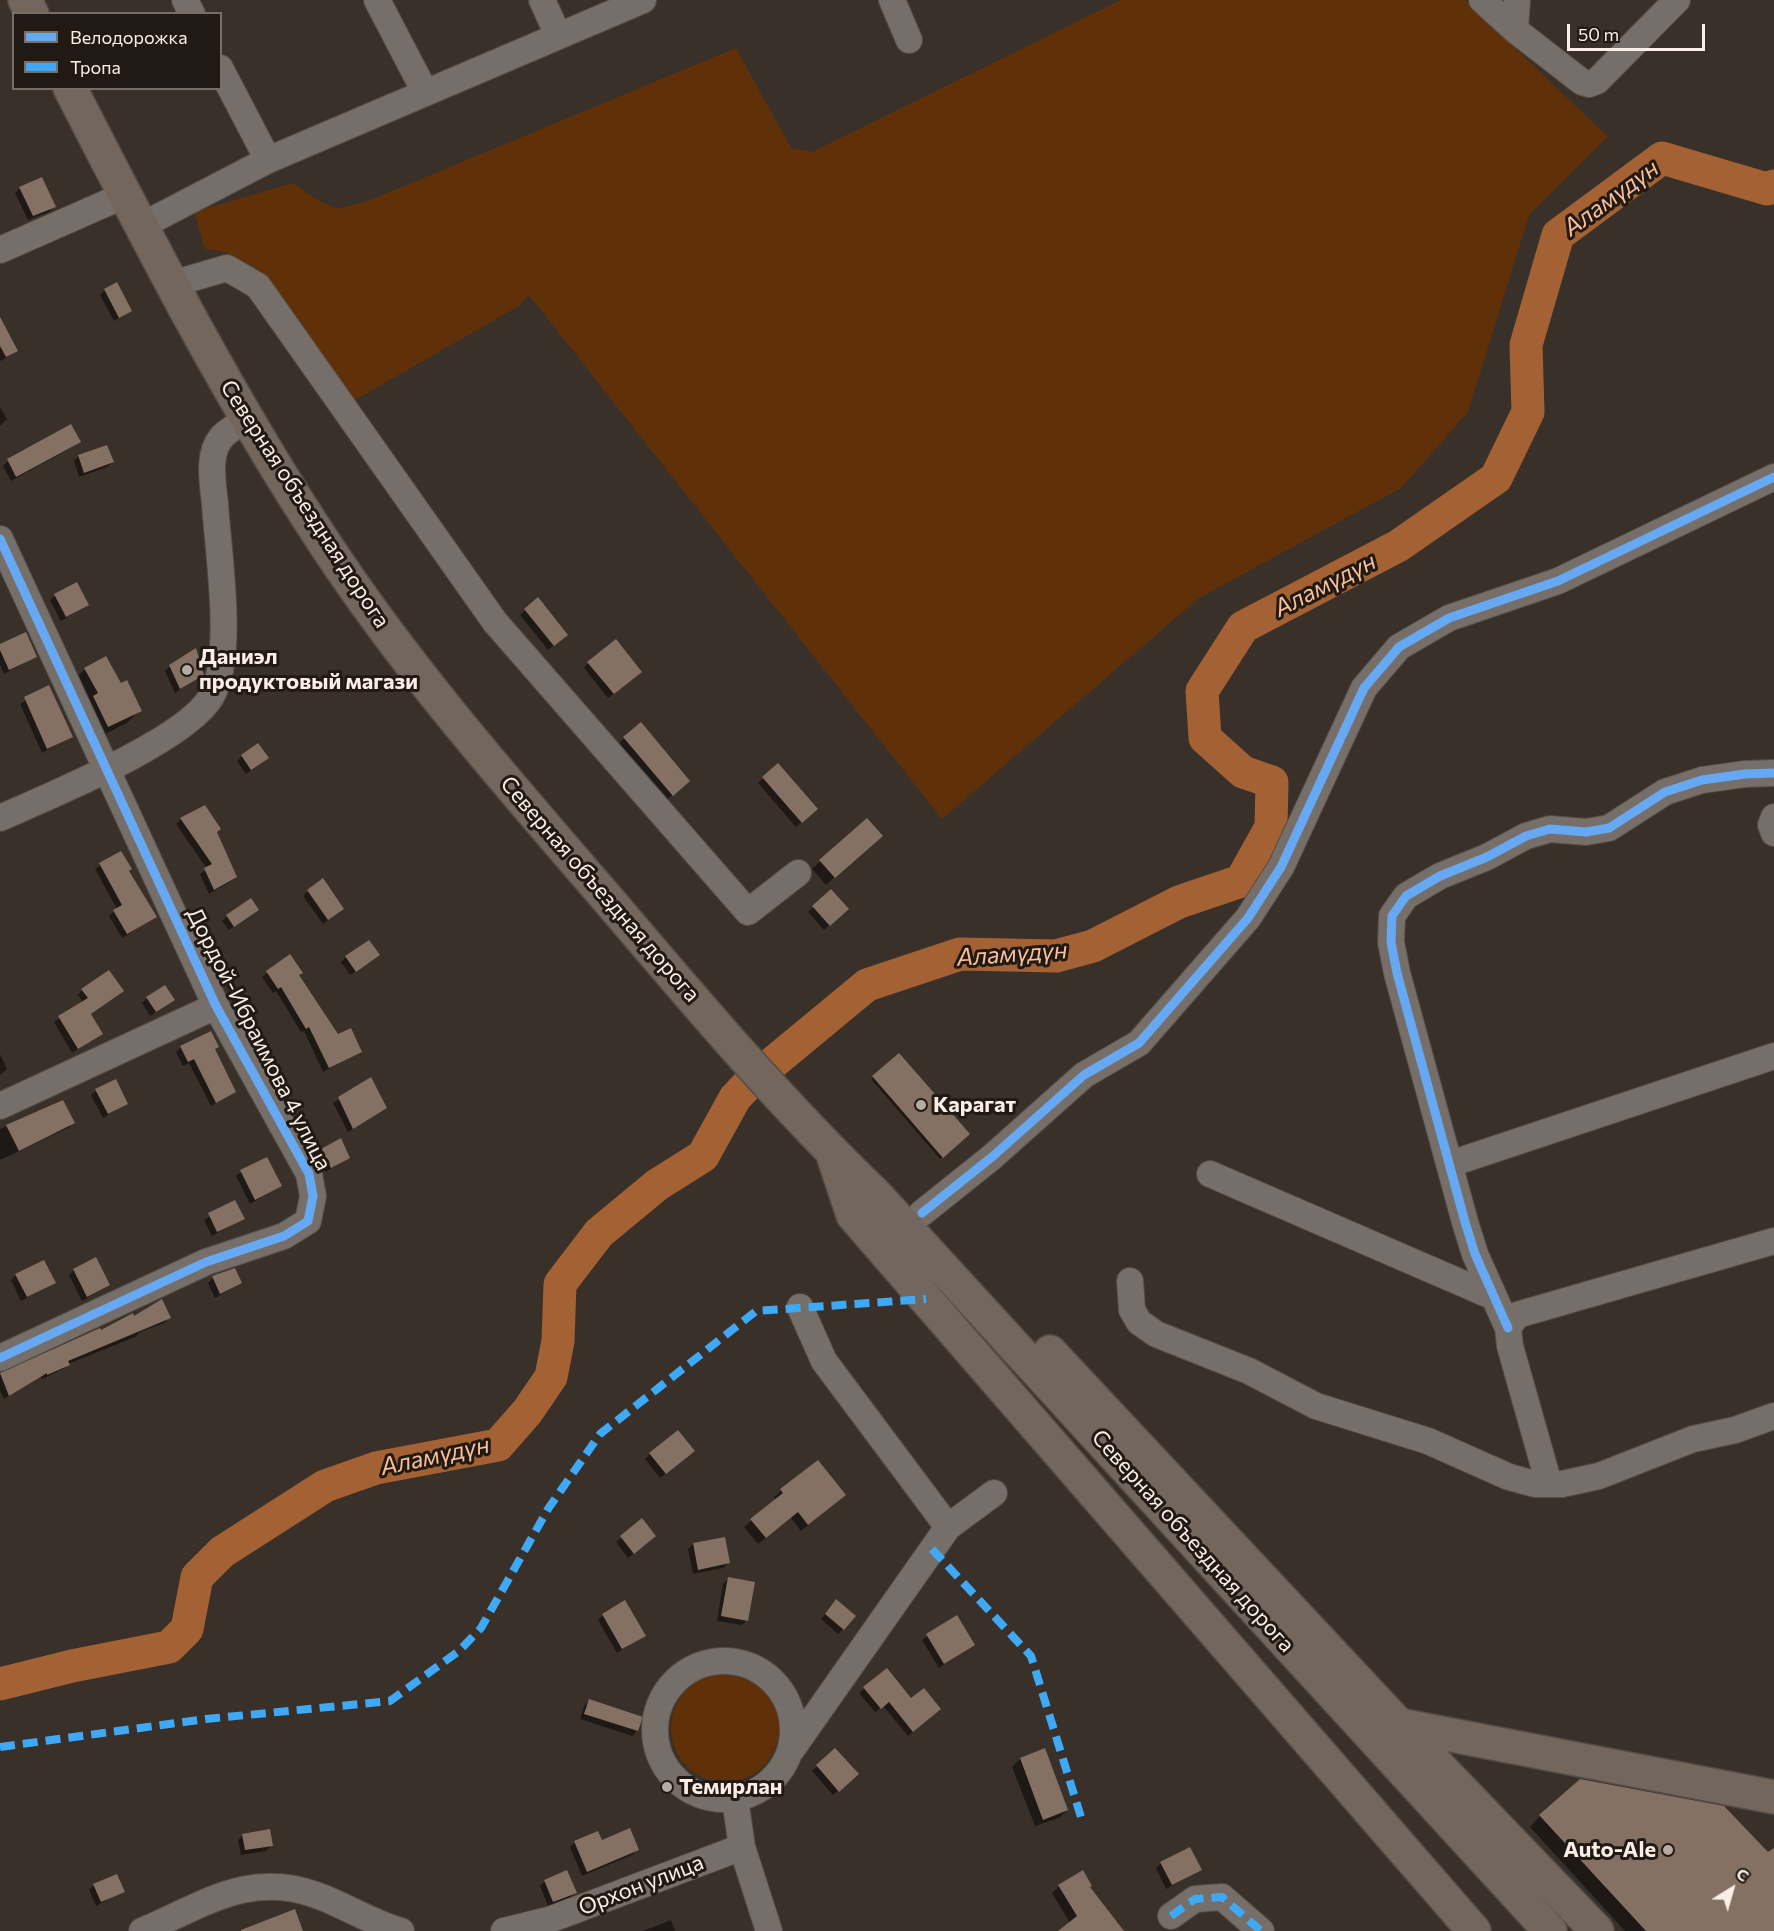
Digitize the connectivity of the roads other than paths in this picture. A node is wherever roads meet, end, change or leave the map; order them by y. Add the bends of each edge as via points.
1 (377, 0) edge
2 (542, 0) edge
3 (643, 0) edge
4 (892, 0) edge
5 (1482, 0) edge
6 (1517, 0) edge
7 (1677, 0) edge
8 (1515, 30) junction
9 (558, 35) junction
10 (909, 40) dead end
11 (222, 72) edge
12 (71, 90) edge
13 (424, 92) junction
14 (268, 160) junction
15 (125, 195) junction
16 (141, 226) junction
17 (0, 250) edge
18 (172, 284) junction
19 (247, 419) junction
20 (1774, 477) edge
21 (0, 539) edge
22 (108, 769) junction
23 (1774, 773) edge
24 (1774, 817) edge
25 (0, 818) edge
26 (1774, 833) edge
27 (798, 873) dead end
28 (216, 1006) junction
29 (1774, 1056) edge
30 (0, 1106) edge
31 (825, 1146) junction
32 (1450, 1164) junction
33 (1210, 1174) dead end
34 (922, 1213) junction
35 (1774, 1241) edge
36 (1130, 1281) dead end
37 (1494, 1297) junction
38 (800, 1307) dead end
39 (1508, 1328) junction
40 (0, 1358) edge
41 (1774, 1416) edge
42 (1549, 1484) junction
43 (994, 1493) dead end
44 (948, 1527) junction
45 (1399, 1725) junction
46 (792, 1749) junction
47 (1774, 1797) edge
48 (735, 1799) junction
49 (742, 1847) junction
50 (1171, 1916) dead end
51 (190, 1922) edge
52 (142, 1931) edge
53 (401, 1931) edge
54 (504, 1931) edge
55 (769, 1931) edge
56 (1261, 1931) edge
57 (1474, 1931) edge
58 (1519, 1931) edge
59 (1550, 1931) edge
60 (1596, 1931) edge

1 - 13 street
2 - 9 street
3 - 9 street
4 - 10 street
5 - 8 street
6 - 8 street
7 - 8 street via 1590,84 1582,82
9 - 13 street
11 - 14 street
12 - 15 highway, Северная объездная дорога
13 - 14 street
14 - 16 street
15 - 16 highway, Северная объездная дорога
15 - 17 street
16 - 18 highway, Северная объездная дорога
18 - 19 highway, Северная объездная дорога
18 - 27 street via 227,268 258,286 495,622 748,912
19 - 22 street via 220,438 212,466 224,619 219,672 211,698 184,725
19 - 31 highway, Северная объездная дорога via 327,547 414,671 713,1022
20 - 34 street via 1558,581 1449,618 1399,647 1364,688 1281,867 1248,918 1139,1043 1084,1075
21 - 22 street, Дордой-Ибраимова 4 улица
22 - 25 street
22 - 28 street, Дордой-Ибраимова 4 улица
23 - 32 street via 1702,780 1665,792 1609,828 1586,832 1550,829 1526,836 1406,896 1392,916 1391,942
24 - 26 street
28 - 30 street, Дордой-Ибраимова 4 улица
28 - 40 street, Дордой-Ибраимова 4 улица via 309,1174 313,1196 308,1221 284,1236 206,1262
29 - 32 street
31 - 34 highway
31 - 57 highway via 853,1215
31 - 58 highway, Северная объездная дорога via 863,1205
31 - 59 highway, Северная объездная дорога via 876,1195
32 - 37 street via 1475,1254
33 - 37 street
34 - 45 highway
35 - 39 street via 1517,1315
36 - 42 street via 1132,1310 1139,1322 1156,1334 1249,1371 1316,1407 1428,1441 1509,1477
37 - 39 street
38 - 44 street via 824,1361
39 - 42 street
41 - 42 street via 1693,1439 1599,1476 1562,1485
43 - 44 street
44 - 46 street
45 - 47 highway
45 - 60 highway
46 - 48 street via 782,1771 764,1788
46 - 48 street via 794,1722 789,1703 765,1673 735,1661 721,1660 697,1665 681,1675 658,1707 654,1731 662,1761 681,1785 710,1799
48 - 49 street
49 - 54 street, Орхон улица via 549,1920
49 - 55 street
50 - 56 street via 1195,1899 1222,1897
51 - 52 street
51 - 53 street via 242,1889 268,1884 319,1895

